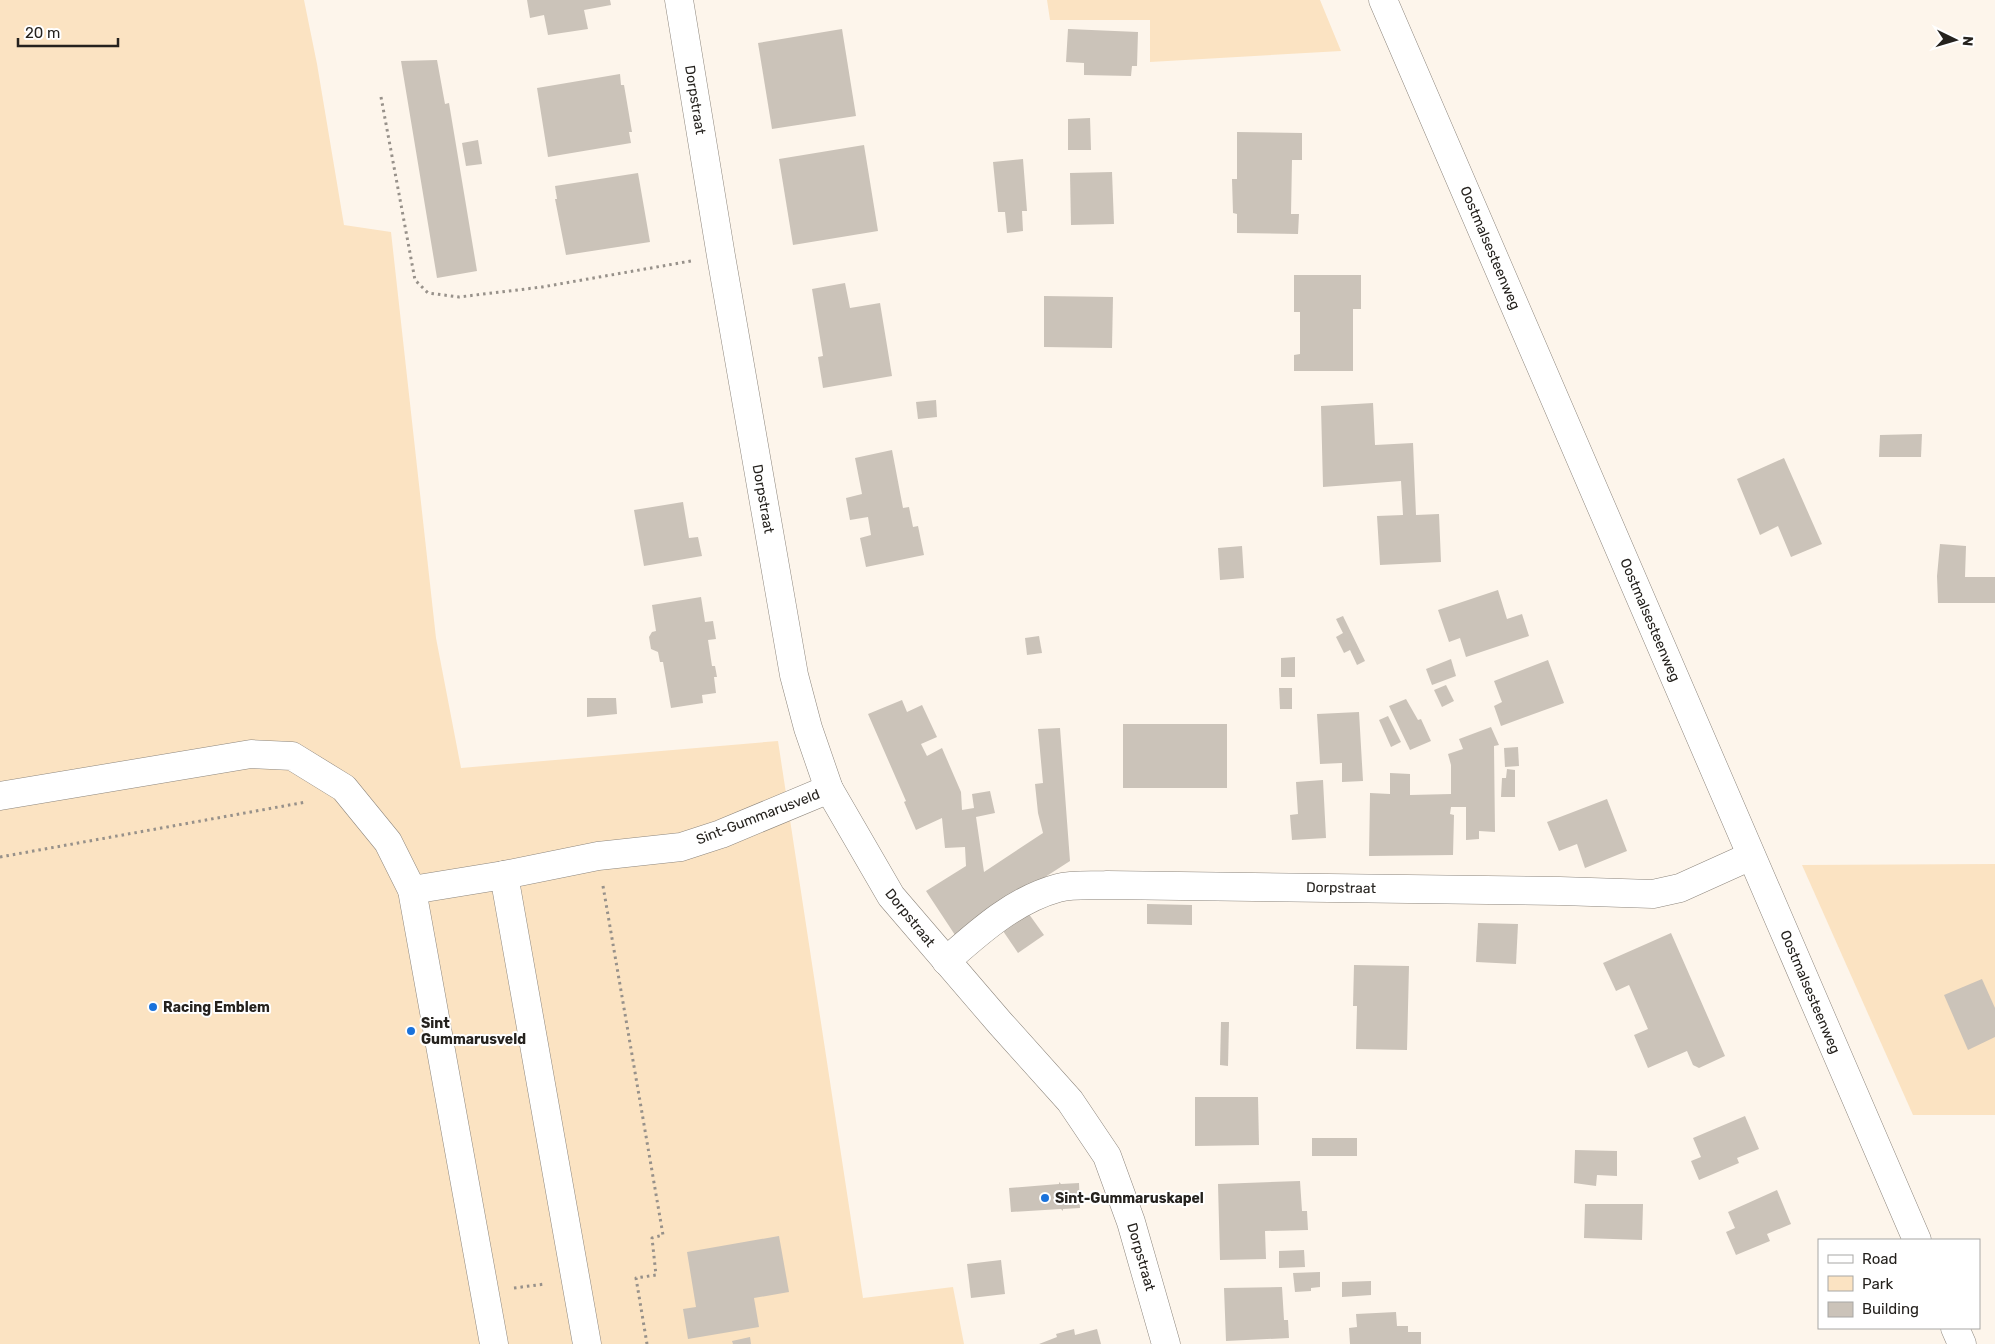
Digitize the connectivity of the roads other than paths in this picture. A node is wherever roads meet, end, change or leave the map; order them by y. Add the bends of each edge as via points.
1 (679, 0) edge
2 (1383, 0) edge
3 (829, 789) junction
4 (0, 796) edge
5 (1751, 856) junction
6 (504, 875) junction
7 (412, 890) junction
8 (946, 961) junction
9 (1917, 1239) edge
10 (1955, 1329) edge
11 (494, 1344) edge
12 (586, 1344) edge
13 (1166, 1344) edge
14 (1962, 1344) edge

1 - 3 street, Dorpstraat via 794,675
2 - 5 street, Oostmalsesteenweg
3 - 6 street, Sint-Gummarusveld via 722,834 681,846 598,856
3 - 8 street, Dorpstraat via 890,896
4 - 7 street via 251,754 292,756 344,788 388,842
5 - 8 street, Dorpstraat via 1680,888 1653,894 1108,885 1059,888 1032,897 992,922
5 - 9 street, Oostmalsesteenweg
6 - 7 street, Sint-Gummarusveld
6 - 12 street
7 - 11 street
8 - 13 street, Dorpstraat via 1070,1101 1107,1156 1131,1222
10 - 14 street

